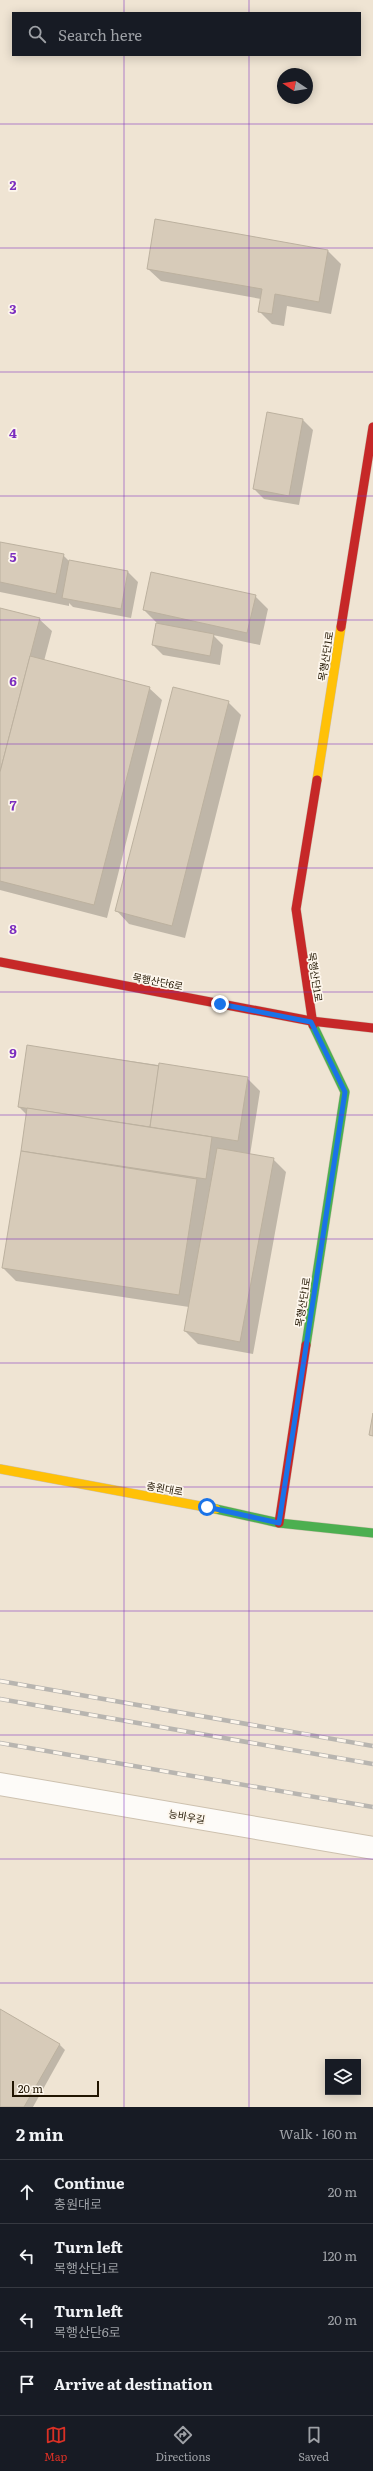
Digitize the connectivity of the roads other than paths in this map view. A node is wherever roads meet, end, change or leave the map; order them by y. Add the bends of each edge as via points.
1 (373, 427) edge
2 (0, 962) edge
3 (311, 1022) junction
4 (373, 1028) edge
5 (0, 1469) edge
6 (279, 1523) junction
7 (373, 1533) edge
8 (0, 1784) edge
9 (373, 1848) edge

1 - 3 street, 목행산단1로 via 296,909
2 - 3 street, 목행산단6로
3 - 4 street, 목행산단6로
3 - 6 street, 목행산단1로 via 345,1092
5 - 6 street, 충원대로 via 207,1507
6 - 7 street, 충원대로
8 - 9 street, 능바우길

